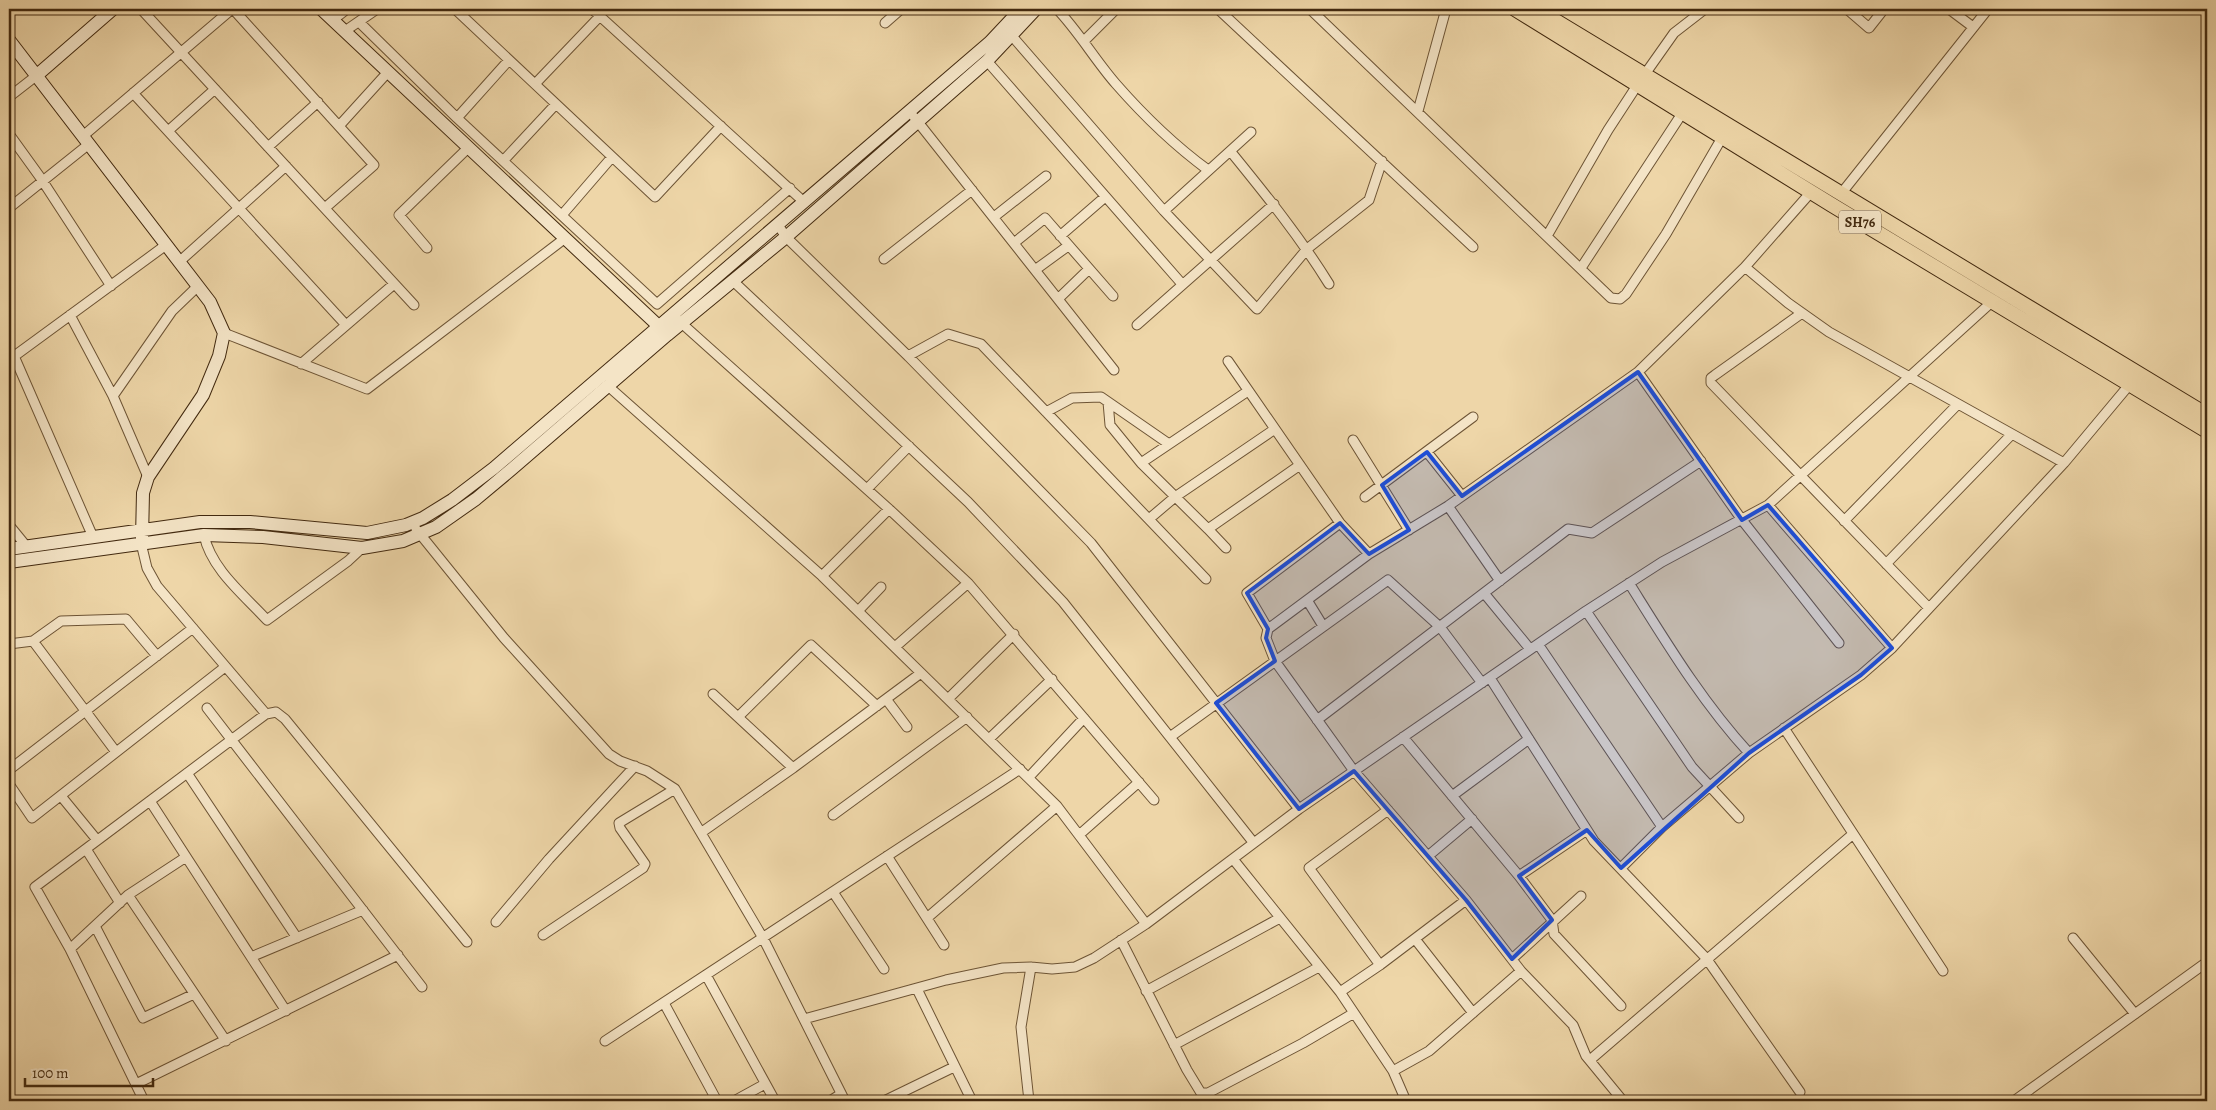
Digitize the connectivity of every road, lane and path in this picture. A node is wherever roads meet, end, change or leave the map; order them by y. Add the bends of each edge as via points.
1 (113, 9) edge
2 (141, 9) edge
3 (232, 9) edge
4 (321, 9) edge
5 (347, 9) edge
6 (377, 9) edge
7 (455, 9) edge
8 (592, 9) edge
9 (901, 9) edge
10 (1021, 9) edge
11 (1036, 9) edge
12 (1057, 9) edge
13 (1116, 9) edge
14 (1218, 9) edge
15 (1310, 9) edge
16 (1446, 9) edge
17 (1515, 9) edge
18 (1536, 9) edge
19 (1705, 9) edge
20 (1847, 9) edge
21 (1884, 9) edge
22 (1950, 9) edge
23 (1988, 9) edge
24 (600, 16) junction
25 (333, 20) junction
26 (359, 22) junction
27 (885, 23) dead end
28 (1974, 27) junction
29 (345, 32) junction
30 (1012, 36) junction
31 (9, 40) edge
32 (1084, 41) junction
33 (181, 52) junction
34 (509, 60) junction
35 (987, 61) junction
36 (388, 72) junction
37 (36, 76) junction
38 (1642, 79) junction
39 (535, 84) junction
40 (215, 89) junction
41 (133, 93) junction
42 (9, 98) edge
43 (318, 102) junction
44 (556, 104) junction
45 (1418, 111) junction
46 (1683, 112) junction
47 (913, 116) junction
48 (457, 118) junction
49 (339, 126) junction
50 (721, 126) junction
51 (168, 131) junction
52 (1251, 132) dead end
53 (9, 134) edge
54 (1723, 136) junction
55 (86, 140) junction
56 (268, 147) junction
57 (468, 148) junction
58 (1231, 152) junction
59 (612, 157) junction
60 (503, 161) junction
61 (1382, 162) junction
62 (286, 166) junction
63 (1208, 170) junction
64 (1046, 176) dead end
65 (43, 181) junction
66 (790, 188) junction
67 (972, 190) junction
68 (1812, 192) junction
69 (1840, 195) junction
70 (1105, 197) junction
71 (804, 202) junction
72 (1274, 204) junction
73 (9, 208) edge
74 (239, 208) junction
75 (325, 208) junction
76 (1164, 211) junction
77 (562, 215) junction
78 (994, 217) junction
79 (778, 225) junction
80 (1060, 236) junction
81 (1547, 236) junction
82 (786, 237) junction
83 (564, 239) junction
84 (1014, 243) junction
85 (166, 245) junction
86 (1068, 246) junction
87 (1473, 247) dead end
88 (427, 248) dead end
89 (1307, 249) junction
90 (884, 259) dead end
91 (1209, 260) junction
92 (179, 262) junction
93 (1746, 267) junction
94 (1580, 268) junction
95 (1089, 269) junction
96 (1035, 270) junction
97 (733, 281) junction
98 (394, 284) junction
99 (1182, 284) junction
100 (1328, 284) dead end
101 (111, 286) junction
102 (198, 286) junction
103 (1113, 296) dead end
104 (1996, 297) junction
105 (1058, 299) junction
106 (414, 305) dead end
107 (1802, 313) junction
108 (70, 315) junction
109 (677, 319) junction
110 (346, 325) junction
111 (1137, 325) dead end
112 (663, 331) junction
113 (224, 333) junction
114 (10, 355) edge
115 (908, 356) junction
116 (1228, 361) dead end
117 (301, 364) junction
118 (1114, 370) dead end
119 (1638, 372) junction
120 (1910, 377) junction
121 (2130, 384) junction
122 (608, 386) junction
123 (1248, 391) junction
124 (113, 396) junction
125 (1108, 402) junction
126 (1958, 404) junction
127 (1046, 412) junction
128 (2207, 415) edge
129 (1473, 417) dead end
130 (1275, 430) junction
131 (2207, 431) edge
132 (2012, 434) junction
133 (1353, 440) dead end
134 (1169, 444) junction
135 (909, 446) junction
136 (1427, 452) junction
137 (1701, 461) junction
138 (1141, 462) junction
139 (2064, 463) junction
140 (1300, 465) junction
141 (1800, 476) junction
142 (148, 477) junction
143 (1382, 485) junction
144 (867, 489) junction
145 (1462, 496) junction
146 (1175, 497) junction
147 (1365, 497) dead end
148 (1768, 505) junction
149 (1448, 506) junction
150 (889, 509) junction
151 (1149, 519) junction
152 (1742, 520) junction
153 (1844, 521) junction
154 (413, 522) junction
155 (1340, 523) junction
156 (9, 525) edge
157 (143, 529) junction
158 (1208, 529) junction
159 (1409, 530) junction
160 (204, 535) junction
161 (93, 536) junction
162 (419, 536) junction
163 (141, 542) junction
164 (27, 547) junction
165 (362, 548) junction
166 (1226, 548) dead end
167 (9, 550) edge
168 (1369, 554) junction
169 (9, 562) edge
170 (1886, 564) junction
171 (822, 576) junction
172 (1206, 579) dead end
173 (1500, 581) junction
174 (968, 583) junction
175 (1629, 583) junction
176 (881, 587) dead end
177 (1484, 593) junction
178 (1307, 600) junction
179 (1929, 608) junction
180 (858, 610) junction
181 (1586, 611) junction
182 (1323, 626) junction
183 (1440, 627) junction
184 (192, 628) junction
185 (1268, 629) junction
186 (1014, 634) junction
187 (34, 641) junction
188 (9, 644) edge
189 (1839, 644) dead end
190 (895, 647) junction
191 (1534, 647) junction
192 (1892, 648) junction
193 (157, 656) junction
194 (1275, 661) junction
195 (225, 667) junction
196 (921, 673) junction
197 (1052, 679) junction
198 (1486, 680) junction
199 (713, 694) dead end
200 (886, 699) junction
201 (948, 699) junction
202 (1216, 703) junction
203 (877, 706) junction
204 (207, 708) dead end
205 (85, 711) junction
206 (266, 714) junction
207 (738, 717) junction
208 (967, 717) junction
209 (1084, 718) junction
210 (1317, 720) junction
211 (907, 727) dead end
212 (1784, 728) junction
213 (1170, 737) junction
214 (1403, 737) junction
215 (232, 739) junction
216 (989, 739) junction
217 (1529, 739) junction
218 (116, 752) junction
219 (1749, 753) junction
220 (635, 766) junction
221 (793, 768) junction
222 (1020, 769) junction
223 (9, 770) edge
224 (1354, 771) junction
225 (186, 773) junction
226 (1029, 778) junction
227 (1139, 782) junction
228 (9, 784) edge
229 (1710, 787) junction
230 (674, 789) junction
231 (61, 796) junction
232 (1452, 796) junction
233 (1154, 800) dead end
234 (150, 801) junction
235 (1057, 806) junction
236 (1299, 808) junction
237 (1388, 810) junction
238 (832, 816) dead end
239 (1739, 818) dead end
240 (1472, 819) junction
241 (1662, 827) junction
242 (1587, 830) junction
243 (702, 832) junction
244 (1853, 834) junction
245 (1079, 835) junction
246 (97, 840) junction
247 (1253, 842) junction
248 (86, 849) junction
249 (887, 856) junction
250 (1428, 856) junction
251 (186, 857) junction
252 (1233, 859) junction
253 (1621, 868) junction
254 (1519, 876) junction
255 (833, 892) junction
256 (128, 895) junction
257 (1581, 896) dead end
258 (1466, 900) junction
259 (120, 903) junction
260 (363, 910) junction
261 (927, 918) junction
262 (1280, 918) junction
263 (1552, 920) junction
264 (496, 922) dead end
265 (1146, 924) junction
266 (95, 926) junction
267 (543, 934) dead end
268 (297, 938) junction
269 (763, 938) junction
270 (2073, 938) dead end
271 (1415, 939) junction
272 (1121, 940) junction
273 (467, 942) dead end
274 (944, 945) dead end
275 (70, 949) junction
276 (398, 955) junction
277 (251, 957) junction
278 (1706, 958) junction
279 (1512, 959) junction
280 (2207, 962) edge
281 (1380, 965) junction
282 (1319, 966) junction
283 (1031, 967) junction
284 (884, 969) dead end
285 (1521, 971) junction
286 (1943, 971) dead end
287 (706, 975) junction
288 (422, 987) dead end
289 (917, 989) junction
290 (1146, 991) junction
291 (1340, 992) junction
292 (194, 994) junction
293 (664, 1003) junction
294 (1622, 1006) dead end
295 (286, 1011) junction
296 (1354, 1013) junction
297 (1473, 1013) junction
298 (2135, 1014) junction
299 (804, 1019) junction
300 (226, 1041) junction
301 (605, 1042) dead end
302 (1174, 1045) junction
303 (1590, 1060) junction
304 (954, 1067) junction
305 (1393, 1071) junction
306 (136, 1084) junction
307 (765, 1084) junction
308 (1800, 1092) dead end
309 (843, 1098) edge
310 (144, 1101) edge
311 (717, 1101) edge
312 (734, 1101) edge
313 (775, 1101) edge
314 (830, 1101) edge
315 (884, 1101) edge
316 (972, 1101) edge
317 (1029, 1101) edge
318 (1406, 1101) edge
319 (1623, 1101) edge
320 (2014, 1101) edge

1 - 37 main road
2 - 33 street
3 - 33 street
3 - 43 street
4 - 25 main road
5 - 25 street
6 - 26 street
7 - 34 street
8 - 24 street
9 - 27 street
10 - 47 main road
11 - 30 main road
12 - 32 street
13 - 32 street
14 - 61 street
15 - 45 street
16 - 45 street
17 - 38 main road, SH76
18 - 38 main road, SH76
19 - 38 street via 1674,33
20 - 21 street via 1869,28
22 - 28 street
23 - 28 street
24 - 39 street
24 - 50 street
25 - 29 main road
26 - 29 street
26 - 48 street
28 - 69 street
29 - 36 main road
30 - 35 main road
30 - 76 street
31 - 37 main road
32 - 63 street via 1115,83 1177,147
33 - 40 street
33 - 41 street
34 - 39 street
34 - 48 street
35 - 47 main road
35 - 70 street
36 - 49 street
36 - 57 main road
37 - 42 street
37 - 55 main road
38 - 46 main road, SH76
38 - 69 main road, SH76
38 - 81 street via 1608,130
39 - 44 street
40 - 51 street
40 - 56 street
41 - 51 street
41 - 55 street
43 - 49 street
43 - 56 street
44 - 59 street
44 - 60 street
45 - 81 street
46 - 54 main road, SH76
46 - 94 street
47 - 67 street
47 - 71 main road
47 - 82 main road
48 - 60 street
49 - 75 street via 374,165
50 - 59 street via 655,197
50 - 66 street
51 - 74 street
52 - 58 street
53 - 65 street
54 - 68 main road, SH76
54 - 94 street via 1666,234 1626,294 1620,299 1612,298
55 - 65 street
55 - 85 main road
56 - 62 street
57 - 83 main road
57 - 88 street via 399,215
58 - 63 street
58 - 72 street
59 - 77 street
60 - 77 street
61 - 87 street
61 - 89 street via 1369,200
62 - 74 street
62 - 75 street
63 - 76 street
64 - 78 street
65 - 73 street
65 - 101 street
66 - 71 street
66 - 77 street via 657,304
67 - 78 street
67 - 90 street
68 - 93 street
68 - 104 main road, SH76
69 - 104 main road, SH76
70 - 80 street
70 - 99 street
71 - 79 main road
72 - 89 street
72 - 91 street
74 - 92 street
74 - 110 street
75 - 98 street
76 - 91 street
78 - 84 street
79 - 82 street
79 - 109 main road
80 - 84 street via 1045,218
80 - 86 street
81 - 94 street
82 - 97 main road
82 - 115 street
83 - 112 main road
83 - 117 street via 366,389
84 - 96 street
85 - 92 main road
85 - 101 street
86 - 95 street
86 - 96 street
89 - 91 street via 1257,308
89 - 100 street
91 - 99 street
92 - 102 main road
93 - 107 street
93 - 119 street
95 - 103 street
95 - 105 street
96 - 105 street
97 - 109 main road
97 - 135 street
98 - 106 street
98 - 110 street
99 - 111 street
101 - 108 street
102 - 113 main road via 210,302
102 - 124 street via 172,311
104 - 120 street
104 - 121 main road, SH76
104 - 128 main road, SH76
105 - 118 street
107 - 120 street via 1829,332
107 - 141 street via 1711,378 1711,383
108 - 114 street
108 - 124 street
109 - 112 main road
109 - 144 street
110 - 117 street
112 - 122 main road
112 - 154 main road via 494,468 437,510
113 - 117 street
113 - 142 main road via 203,395
114 - 161 street
115 - 127 street via 948,334 981,344
115 - 202 street via 1091,542
116 - 123 street
119 - 137 street
119 - 145 street
120 - 126 street
120 - 141 street
121 - 131 main road, SH76
121 - 139 street
122 - 162 main road via 476,499
122 - 171 street
123 - 130 street
123 - 134 street
124 - 142 street
125 - 127 street via 1100,397 1072,398
125 - 134 street
125 - 138 street via 1110,425
126 - 132 street
126 - 153 street
127 - 151 street
129 - 136 street
130 - 140 street
130 - 146 street
132 - 139 street
132 - 170 street
133 - 143 street
134 - 138 street
135 - 144 street
135 - 213 street via 968,502 1062,602
136 - 143 street
136 - 145 street
137 - 152 street
137 - 173 street via 1592,533 1568,529
138 - 146 street
139 - 179 street
140 - 155 street
140 - 158 street
141 - 148 street
141 - 153 street
142 - 157 main road via 143,493
143 - 147 street
143 - 159 street
144 - 150 street
145 - 149 street
146 - 151 street
146 - 158 street
148 - 152 street
148 - 192 street
149 - 159 street
149 - 173 street
150 - 171 street
150 - 174 street
151 - 172 street
152 - 175 street
152 - 189 street
153 - 170 street
154 - 157 main road via 367,533 224,521
154 - 162 street
155 - 168 street
155 - 185 street via 1247,593
156 - 164 street
157 - 161 main road
157 - 163 main road
158 - 166 street
159 - 168 street
160 - 163 main road
160 - 165 main road via 263,537
160 - 165 street via 218,567 267,620
161 - 164 main road
162 - 165 main road
162 - 220 street via 590,734 614,758
163 - 169 main road
163 - 184 street via 151,578
164 - 167 main road
168 - 178 street
170 - 179 street
171 - 180 street
173 - 177 street
174 - 186 street
174 - 190 street
175 - 181 street
175 - 219 street via 1687,674
176 - 180 street
177 - 183 street
177 - 191 street
178 - 182 street
178 - 185 street
179 - 192 street
180 - 190 street
181 - 191 street
181 - 229 street via 1692,767
182 - 183 street via 1388,580
182 - 194 street
183 - 198 street
183 - 210 street
184 - 193 street
184 - 195 street
185 - 194 street via 1266,638
186 - 197 street
186 - 201 street
187 - 188 street
187 - 193 street via 61,621 126,618
187 - 205 street
190 - 196 street
191 - 198 street
191 - 241 street
192 - 212 street via 1861,675
193 - 205 street
194 - 202 street
194 - 210 street
195 - 206 street
195 - 218 street
196 - 200 street
196 - 201 street
197 - 209 street
197 - 216 street
198 - 214 street
198 - 217 street
199 - 207 street
200 - 203 street
200 - 211 street
201 - 208 street
202 - 213 street
202 - 236 street
203 - 207 street via 811,645
203 - 221 street
204 - 215 street
205 - 218 street
205 - 223 street
206 - 215 street
206 - 273 street via 276,712 286,719
207 - 221 street
208 - 216 street
208 - 238 street
209 - 226 street
209 - 227 street
210 - 224 street
212 - 219 street
212 - 244 street
213 - 247 street
214 - 224 street
214 - 232 street
215 - 225 street
215 - 260 street
216 - 222 street
217 - 232 street
217 - 242 street
218 - 231 street
219 - 229 street
220 - 230 street via 660,777
220 - 264 street
221 - 243 street
222 - 226 street
222 - 249 street
224 - 236 street
224 - 237 street
225 - 234 street
225 - 268 street
226 - 235 street
227 - 233 street
227 - 245 street
228 - 231 street via 32,818
229 - 239 street
229 - 241 street
230 - 243 street
230 - 267 street via 619,824 646,864 643,868
231 - 246 street
232 - 240 street
234 - 246 street
234 - 251 street
235 - 245 street
235 - 261 street
236 - 247 street
237 - 250 street
237 - 281 street via 1309,868
240 - 250 street
240 - 254 street
241 - 253 street
242 - 253 street
242 - 254 street
243 - 269 street
244 - 278 street
244 - 286 street
245 - 265 street
246 - 248 street
247 - 252 street
248 - 259 street
248 - 275 street via 35,887
249 - 255 street
249 - 261 street
250 - 258 street
251 - 256 street
251 - 277 street
252 - 262 street
252 - 265 street
253 - 278 street
254 - 263 street
255 - 269 street
255 - 284 street
256 - 259 street
256 - 292 street
257 - 263 street
258 - 271 street
258 - 279 street
259 - 266 street
260 - 268 street
260 - 276 street
261 - 274 street
262 - 282 street
262 - 290 street
263 - 279 street
263 - 294 street via 1554,934
265 - 272 street
266 - 275 street
266 - 292 street via 143,1018
268 - 277 street
269 - 287 street
269 - 299 street
270 - 298 street
271 - 281 street
271 - 297 street
272 - 283 street via 1075,967
272 - 290 street
275 - 306 street
276 - 288 street
276 - 295 street
277 - 295 street
278 - 303 street
278 - 308 street
279 - 285 street
280 - 298 street
281 - 291 street
282 - 291 street
282 - 302 street
283 - 289 street via 1003,968
283 - 317 street via 1022,1027
285 - 297 street
285 - 303 street via 1573,1025
287 - 293 street
287 - 307 street
289 - 299 street
289 - 304 street
290 - 302 street
291 - 296 street
292 - 300 street
293 - 301 street
293 - 311 street
295 - 300 street
296 - 302 street via 1208,1093 1197,1089
296 - 305 street
297 - 305 street via 1429,1052
298 - 320 street
299 - 309 street
300 - 306 street
303 - 319 street
304 - 315 street
304 - 316 street
305 - 318 street
306 - 310 street
307 - 312 street
307 - 313 street
309 - 314 street

